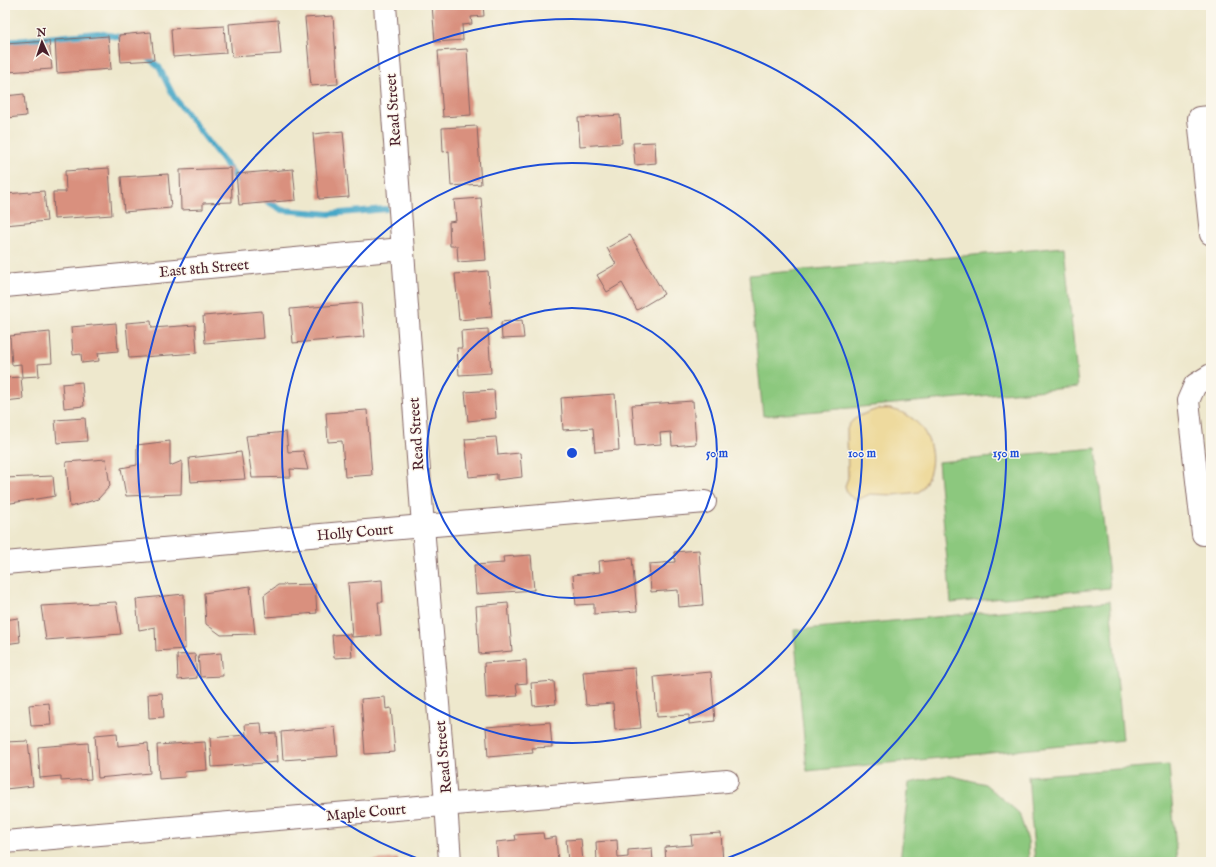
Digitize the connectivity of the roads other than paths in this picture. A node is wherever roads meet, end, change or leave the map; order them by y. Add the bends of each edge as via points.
1 (386, 5) edge
2 (1211, 117) edge
3 (1211, 234) edge
4 (402, 249) junction
5 (5, 286) edge
6 (1211, 375) edge
7 (705, 502) dead end
8 (423, 526) junction
9 (1204, 534) dead end
10 (5, 563) edge
11 (727, 781) dead end
12 (447, 805) junction
13 (5, 842) edge
14 (450, 862) edge

1 - 4 street, Read Street
2 - 3 street via 1199,118
4 - 5 street, East 8th Street
4 - 8 street, Read Street
6 - 9 street via 1195,385 1188,401
7 - 8 street, Holly Court
8 - 10 street, Holly Court
8 - 12 street, Read Street
11 - 12 street, Maple Court
12 - 13 street, Maple Court
12 - 14 street, Read Street

